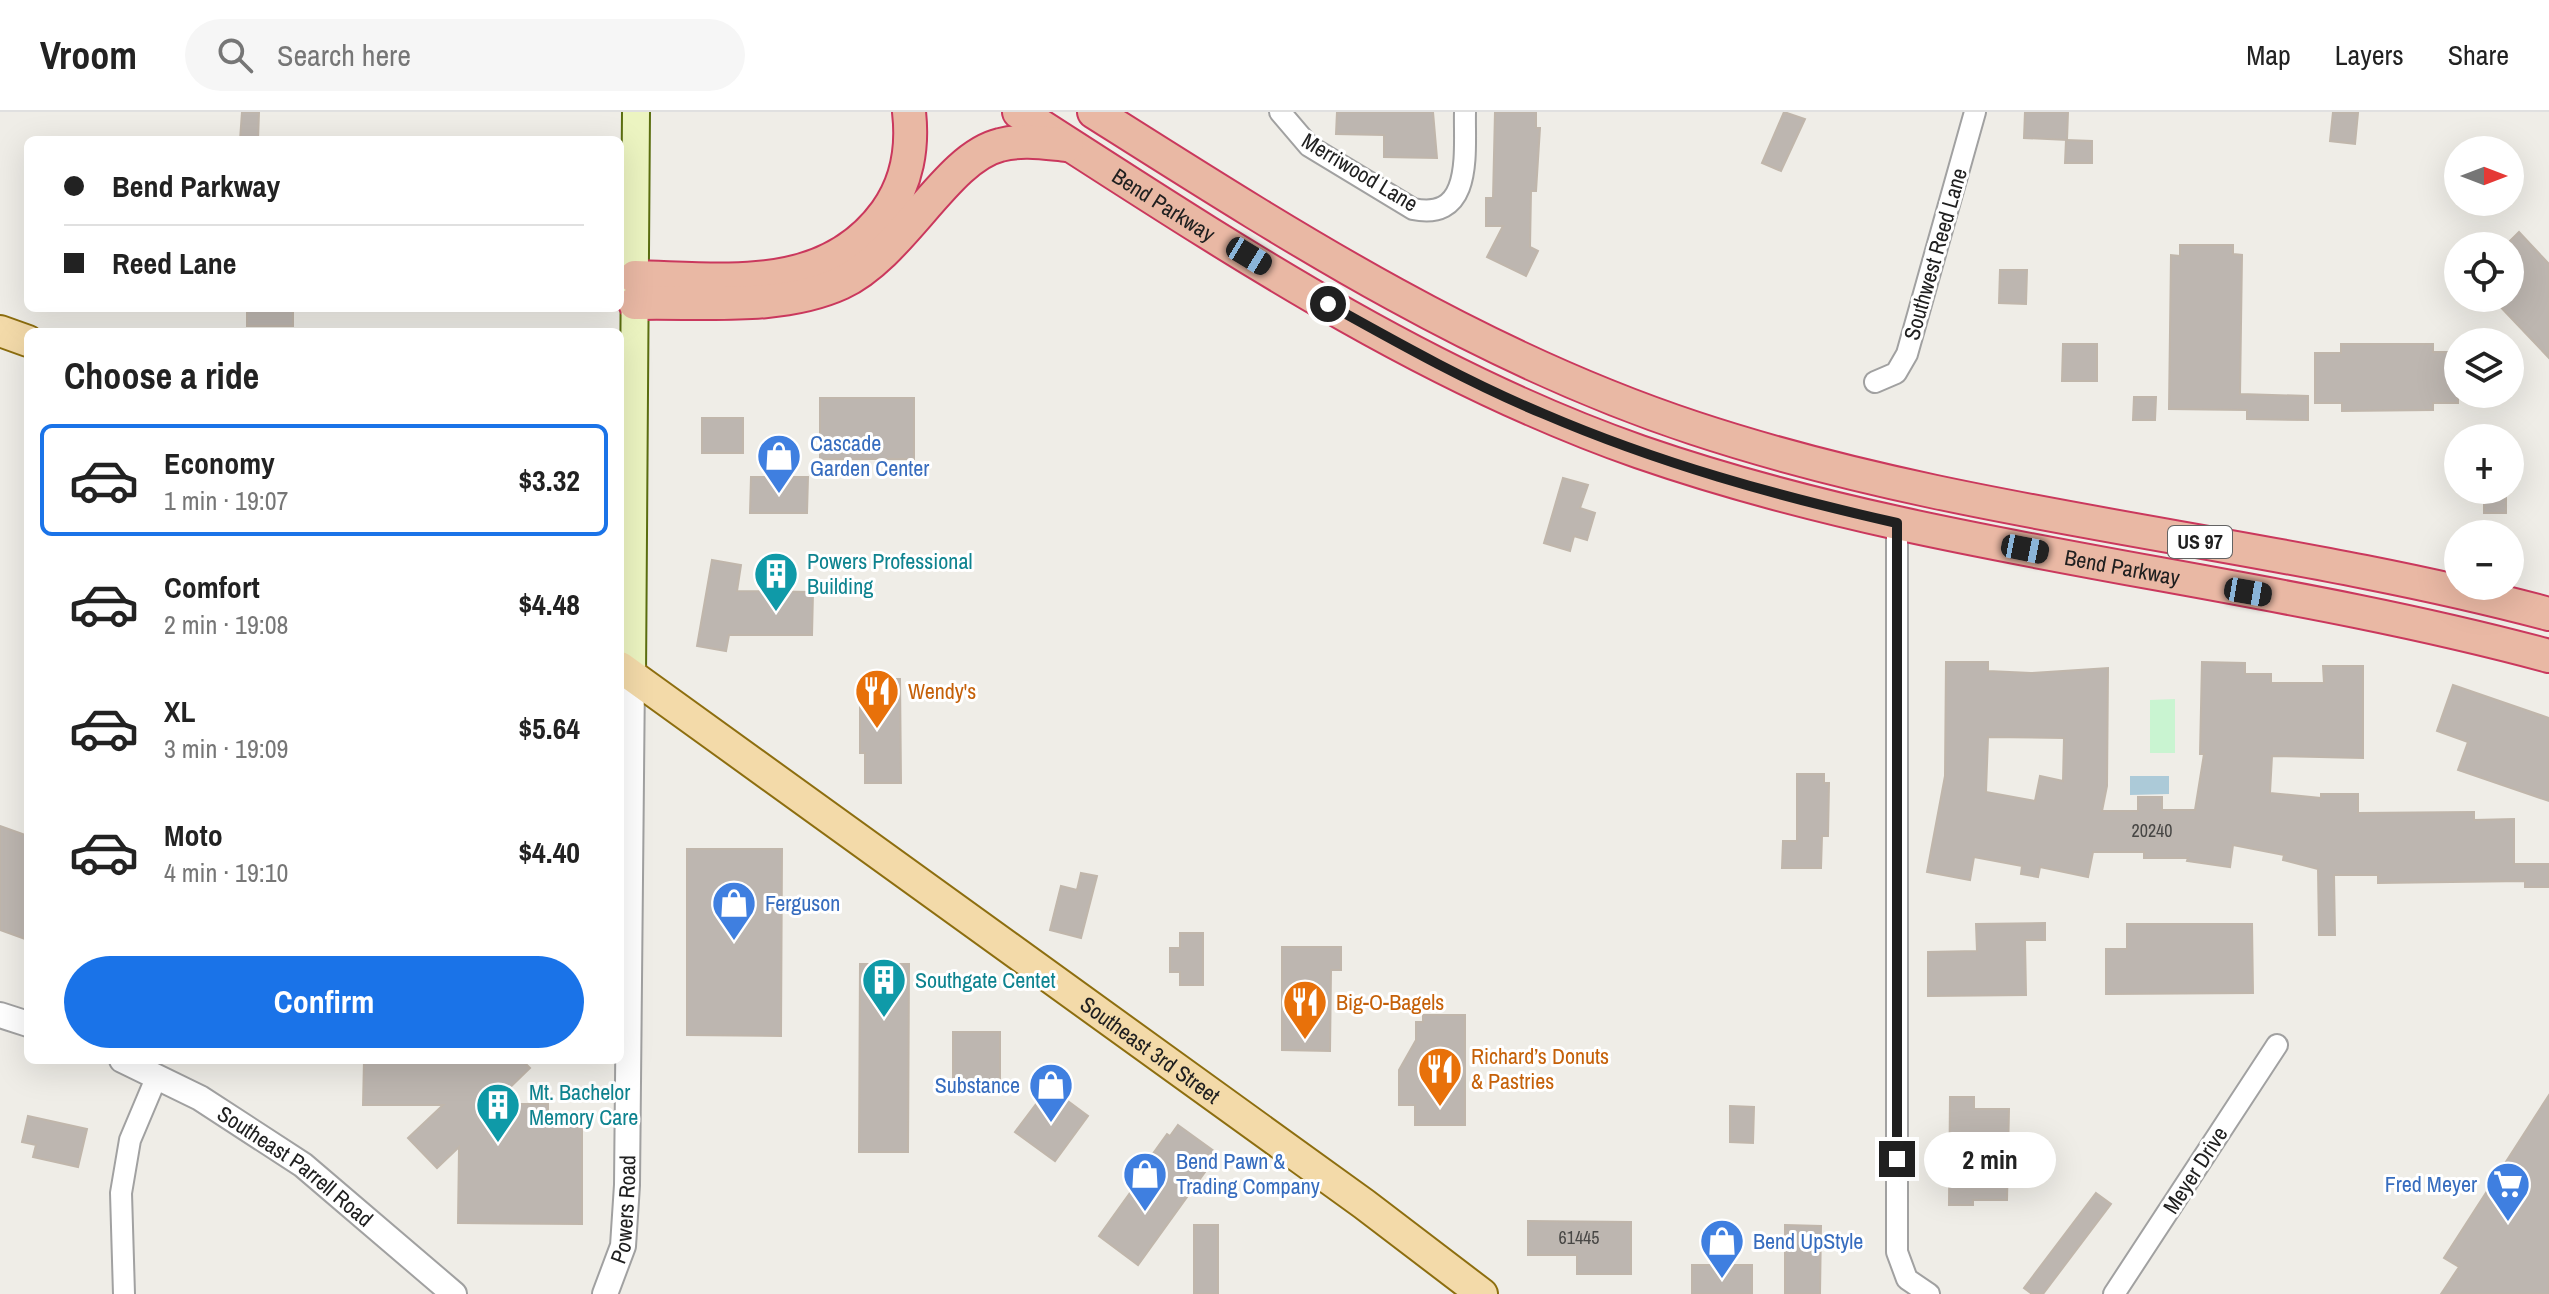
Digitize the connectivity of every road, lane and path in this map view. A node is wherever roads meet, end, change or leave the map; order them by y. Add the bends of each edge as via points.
1 (636, 112) edge
2 (909, 112) edge
3 (1019, 112) edge
4 (1094, 112) edge
5 (1280, 112) edge
6 (1465, 112) edge
7 (1975, 112) edge
8 (1071, 145) junction
9 (635, 290) junction
10 (0, 331) edge
11 (24, 340) edge
12 (1875, 382) dead end
13 (1897, 523) junction
14 (626, 564) edge
15 (2549, 614) edge
16 (2549, 656) edge
17 (626, 671) edge
18 (0, 1015) edge
19 (24, 1023) edge
20 (2277, 1045) dead end
21 (131, 1064) edge
22 (157, 1076) junction
23 (124, 1294) edge
24 (454, 1294) edge
25 (605, 1294) edge
26 (1482, 1294) edge
27 (1929, 1294) edge
28 (2114, 1294) edge

1 - 9 main road, Powers Road
2 - 9 highway via 907,163 894,200 871,230 837,258 780,277
3 - 8 highway, Bend Parkway / US 97
4 - 15 highway, Bend Parkway / US 97 via 1426,314 1525,363 1662,418 1769,451 1922,488
5 - 6 street, Merriwood Lane via 1309,146 1413,209 1427,212 1451,201 1460,190
7 - 12 street, Southwest Reed Lane via 1907,354 1896,373
8 - 9 highway via 1016,142 978,153 883,254 831,287 772,299
8 - 13 highway, Bend Parkway / US 97 via 1311,295 1510,399 1670,462
9 - 14 main road, Powers Road
10 - 11 main road
13 - 16 highway, Bend Parkway / US 97 via 2377,616
13 - 27 street via 1897,1252 1907,1279
14 - 17 main road, Powers Road
17 - 25 street, Powers Road via 627,1185 623,1246
17 - 26 main road, Southeast 3rd Street
18 - 19 street
20 - 28 street, Meyer Drive
21 - 22 street, Southeast Parrell Road
22 - 23 street via 130,1140 121,1193
22 - 24 street, Southeast Parrell Road via 303,1165

